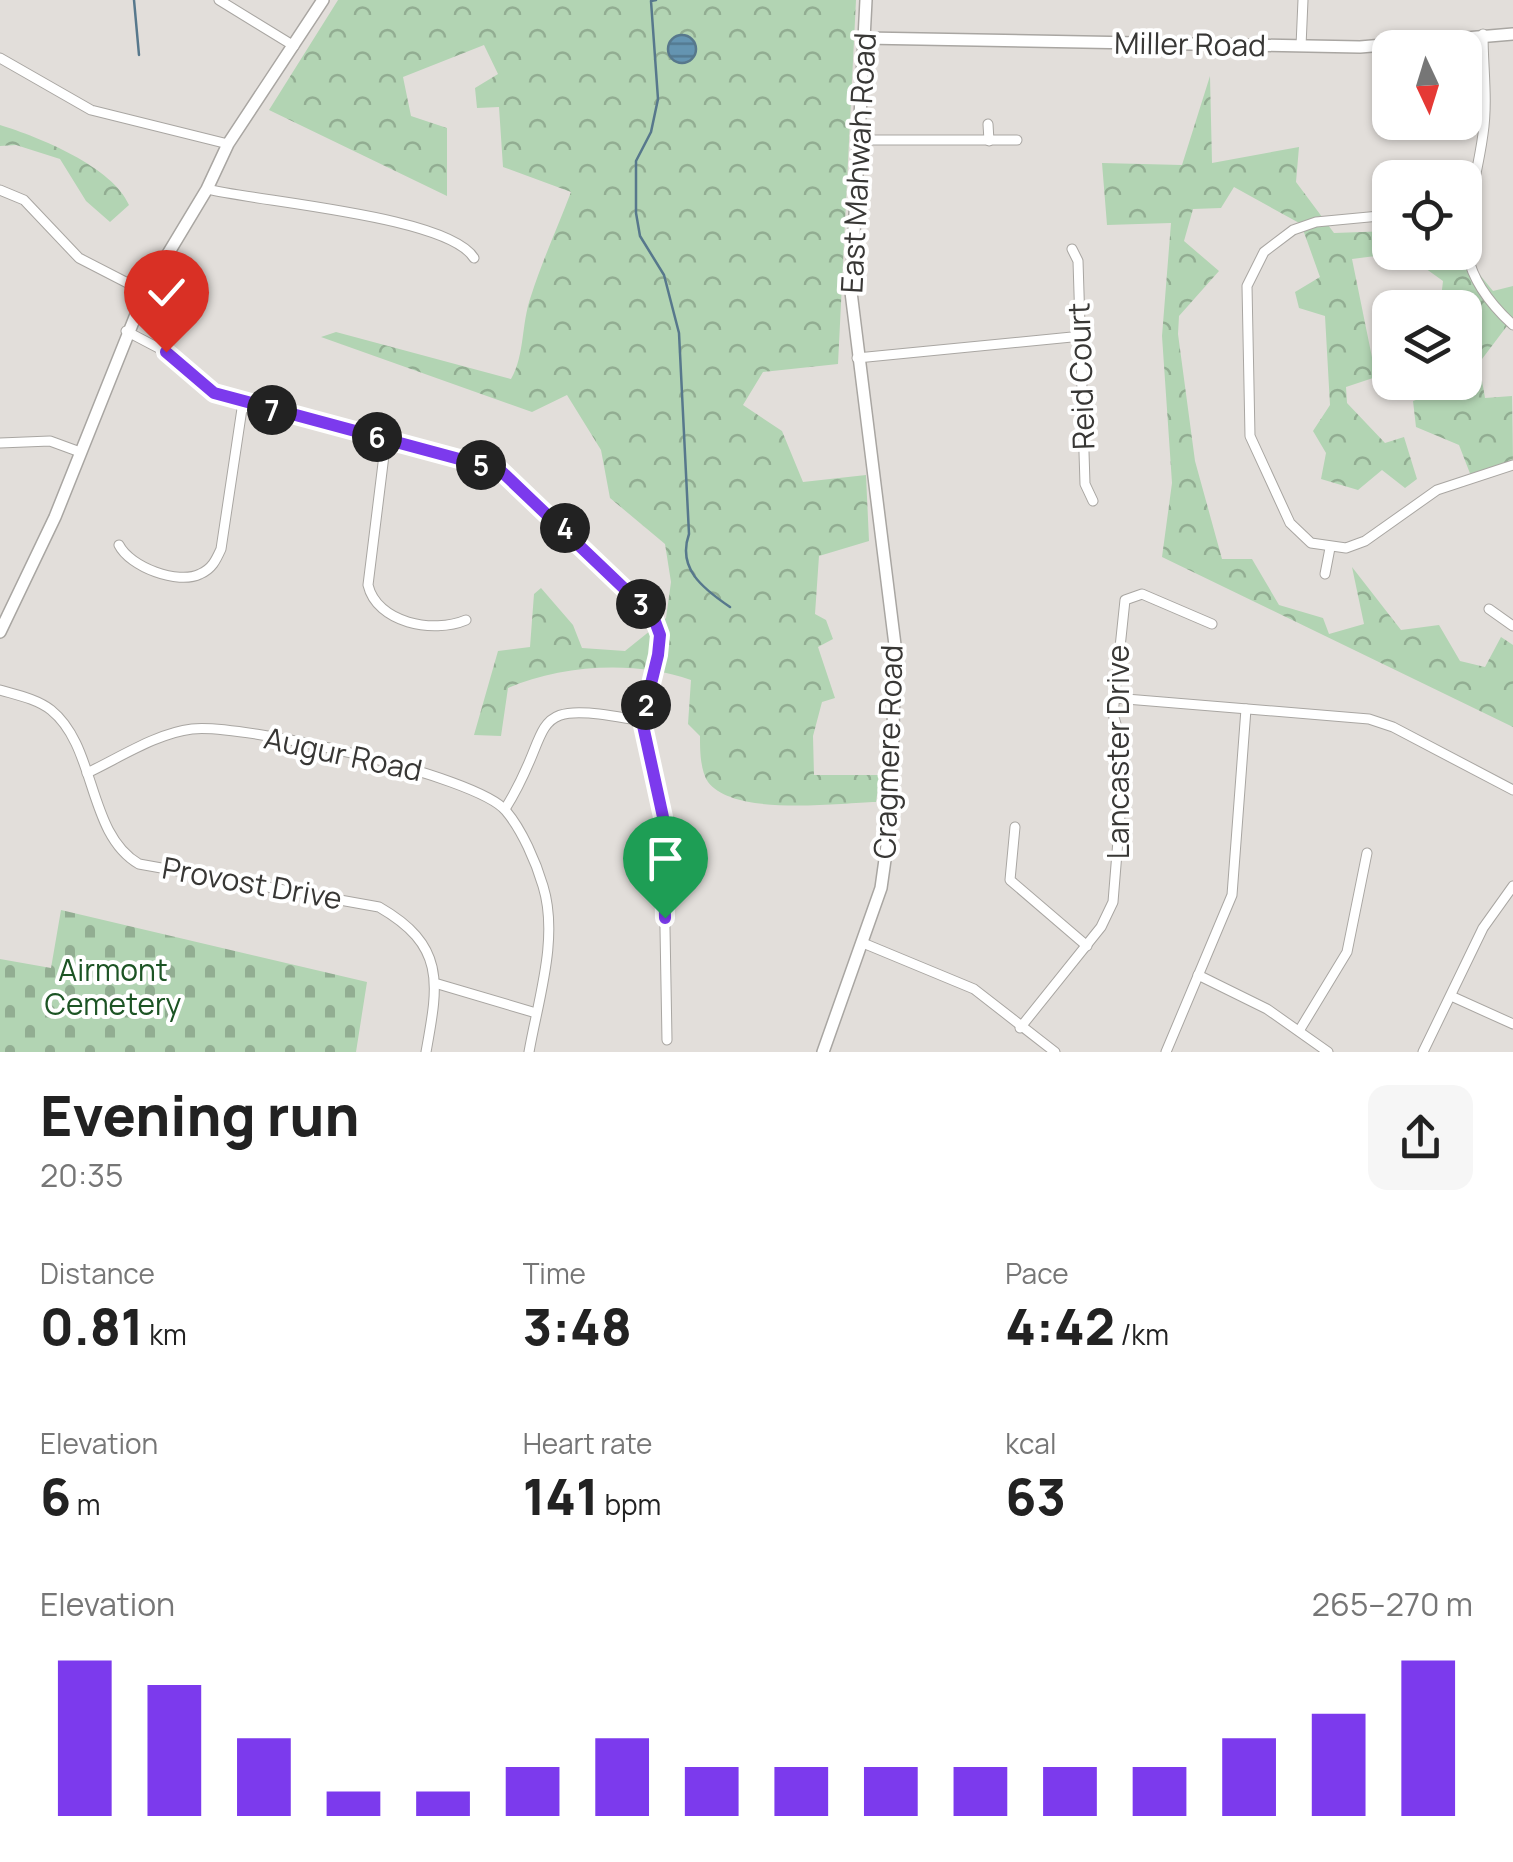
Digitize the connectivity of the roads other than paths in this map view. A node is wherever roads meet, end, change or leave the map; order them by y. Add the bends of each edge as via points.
1 (219, 0) edge
2 (323, 0) edge
3 (866, 0) edge
4 (1304, 0) edge
5 (1483, 34) junction
6 (1513, 34) edge
7 (865, 38) junction
8 (294, 46) junction
9 (1301, 46) junction
10 (0, 58) edge
11 (988, 124) dead end
12 (861, 140) junction
13 (1017, 140) dead end
14 (989, 142) junction
15 (228, 144) junction
16 (1477, 160) edge
17 (207, 189) junction
18 (0, 190) edge
19 (1372, 217) edge
20 (1072, 249) dead end
21 (474, 258) dead end
22 (1472, 270) edge
23 (145, 292) junction
24 (1513, 324) edge
25 (126, 331) junction
26 (1082, 336) junction
27 (858, 358) junction
28 (864, 384) joint
29 (243, 402) junction
30 (386, 439) junction
31 (0, 443) edge
32 (80, 452) junction
33 (1513, 465) edge
34 (1094, 501) dead end
35 (120, 545) dead end
36 (1330, 548) junction
37 (1326, 574) dead end
38 (1489, 608) dead end
39 (466, 620) dead end
40 (1212, 624) dead end
41 (1513, 626) edge
42 (0, 632) edge
43 (0, 690) edge
44 (1114, 698) junction
45 (1246, 708) junction
46 (642, 721) junction
47 (87, 773) junction
48 (1513, 790) edge
49 (505, 809) junction
50 (1015, 827) dead end
51 (1368, 853) dead end
52 (1513, 886) edge
53 (862, 943) junction
54 (1087, 946) junction
55 (1198, 974) junction
56 (438, 984) junction
57 (1452, 996) junction
58 (536, 1013) junction
59 (1513, 1024) edge
60 (1020, 1028) junction
61 (1299, 1031) junction
62 (666, 1040) dead end
63 (426, 1052) edge
64 (529, 1052) edge
65 (823, 1052) edge
66 (1055, 1052) edge
67 (1166, 1052) edge
68 (1328, 1052) edge
69 (1422, 1052) edge

1 - 8 street
2 - 8 street
3 - 7 street, East Mahwah Road
4 - 9 street
5 - 6 street, Miller Road
5 - 9 street, Miller Road via 1381,46
5 - 16 street
7 - 9 street, Miller Road
7 - 12 street, East Mahwah Road
8 - 15 street
10 - 15 street via 91,110
11 - 14 street
12 - 14 street
12 - 27 street, East Mahwah Road via 851,263
13 - 14 street
15 - 17 street
17 - 21 street via 313,204 443,236
17 - 23 street
18 - 23 street via 24,200 79,258
19 - 36 street via 1293,230 1256,263 1245,299 1253,447 1296,530
20 - 26 street, Reid Court
22 - 24 street via 1484,296
23 - 25 street
25 - 29 street via 166,352 214,393
25 - 32 street
26 - 27 street
26 - 34 street, Reid Court via 1085,484
27 - 28 street, East Mahwah Road
28 - 53 street, Cragmere Road via 896,667 886,861
29 - 30 street
29 - 35 street via 221,549 212,568 179,578 136,563
30 - 39 street via 368,585 372,602 386,615 438,626
30 - 46 street via 511,476 653,616 658,655
31 - 32 street via 50,441
32 - 42 street
33 - 36 street via 1456,481 1364,541
36 - 37 street
38 - 41 street
40 - 44 street, Lancaster Drive via 1142,594 1125,600
43 - 47 street, Provost Drive via 49,708
44 - 45 street
44 - 54 street, Lancaster Drive via 1112,714 1125,754 1119,876 1113,902
45 - 48 street via 1381,723
45 - 55 street via 1232,895
46 - 49 street via 586,710 555,715 542,728
46 - 62 street via 663,817
47 - 49 street, Augur Road via 172,734 214,729 394,762
47 - 56 street, Provost Drive via 126,856 163,869 380,907 411,926
49 - 58 street via 544,888 550,930
50 - 54 street via 1010,880
51 - 61 street via 1347,952
52 - 57 street via 1483,928
53 - 60 street via 950,975
53 - 65 street, Cragmere Road
54 - 60 street, Lancaster Drive
55 - 61 street
55 - 67 street
56 - 58 street
56 - 63 street
57 - 59 street
57 - 69 street
58 - 64 street
60 - 66 street
61 - 68 street

